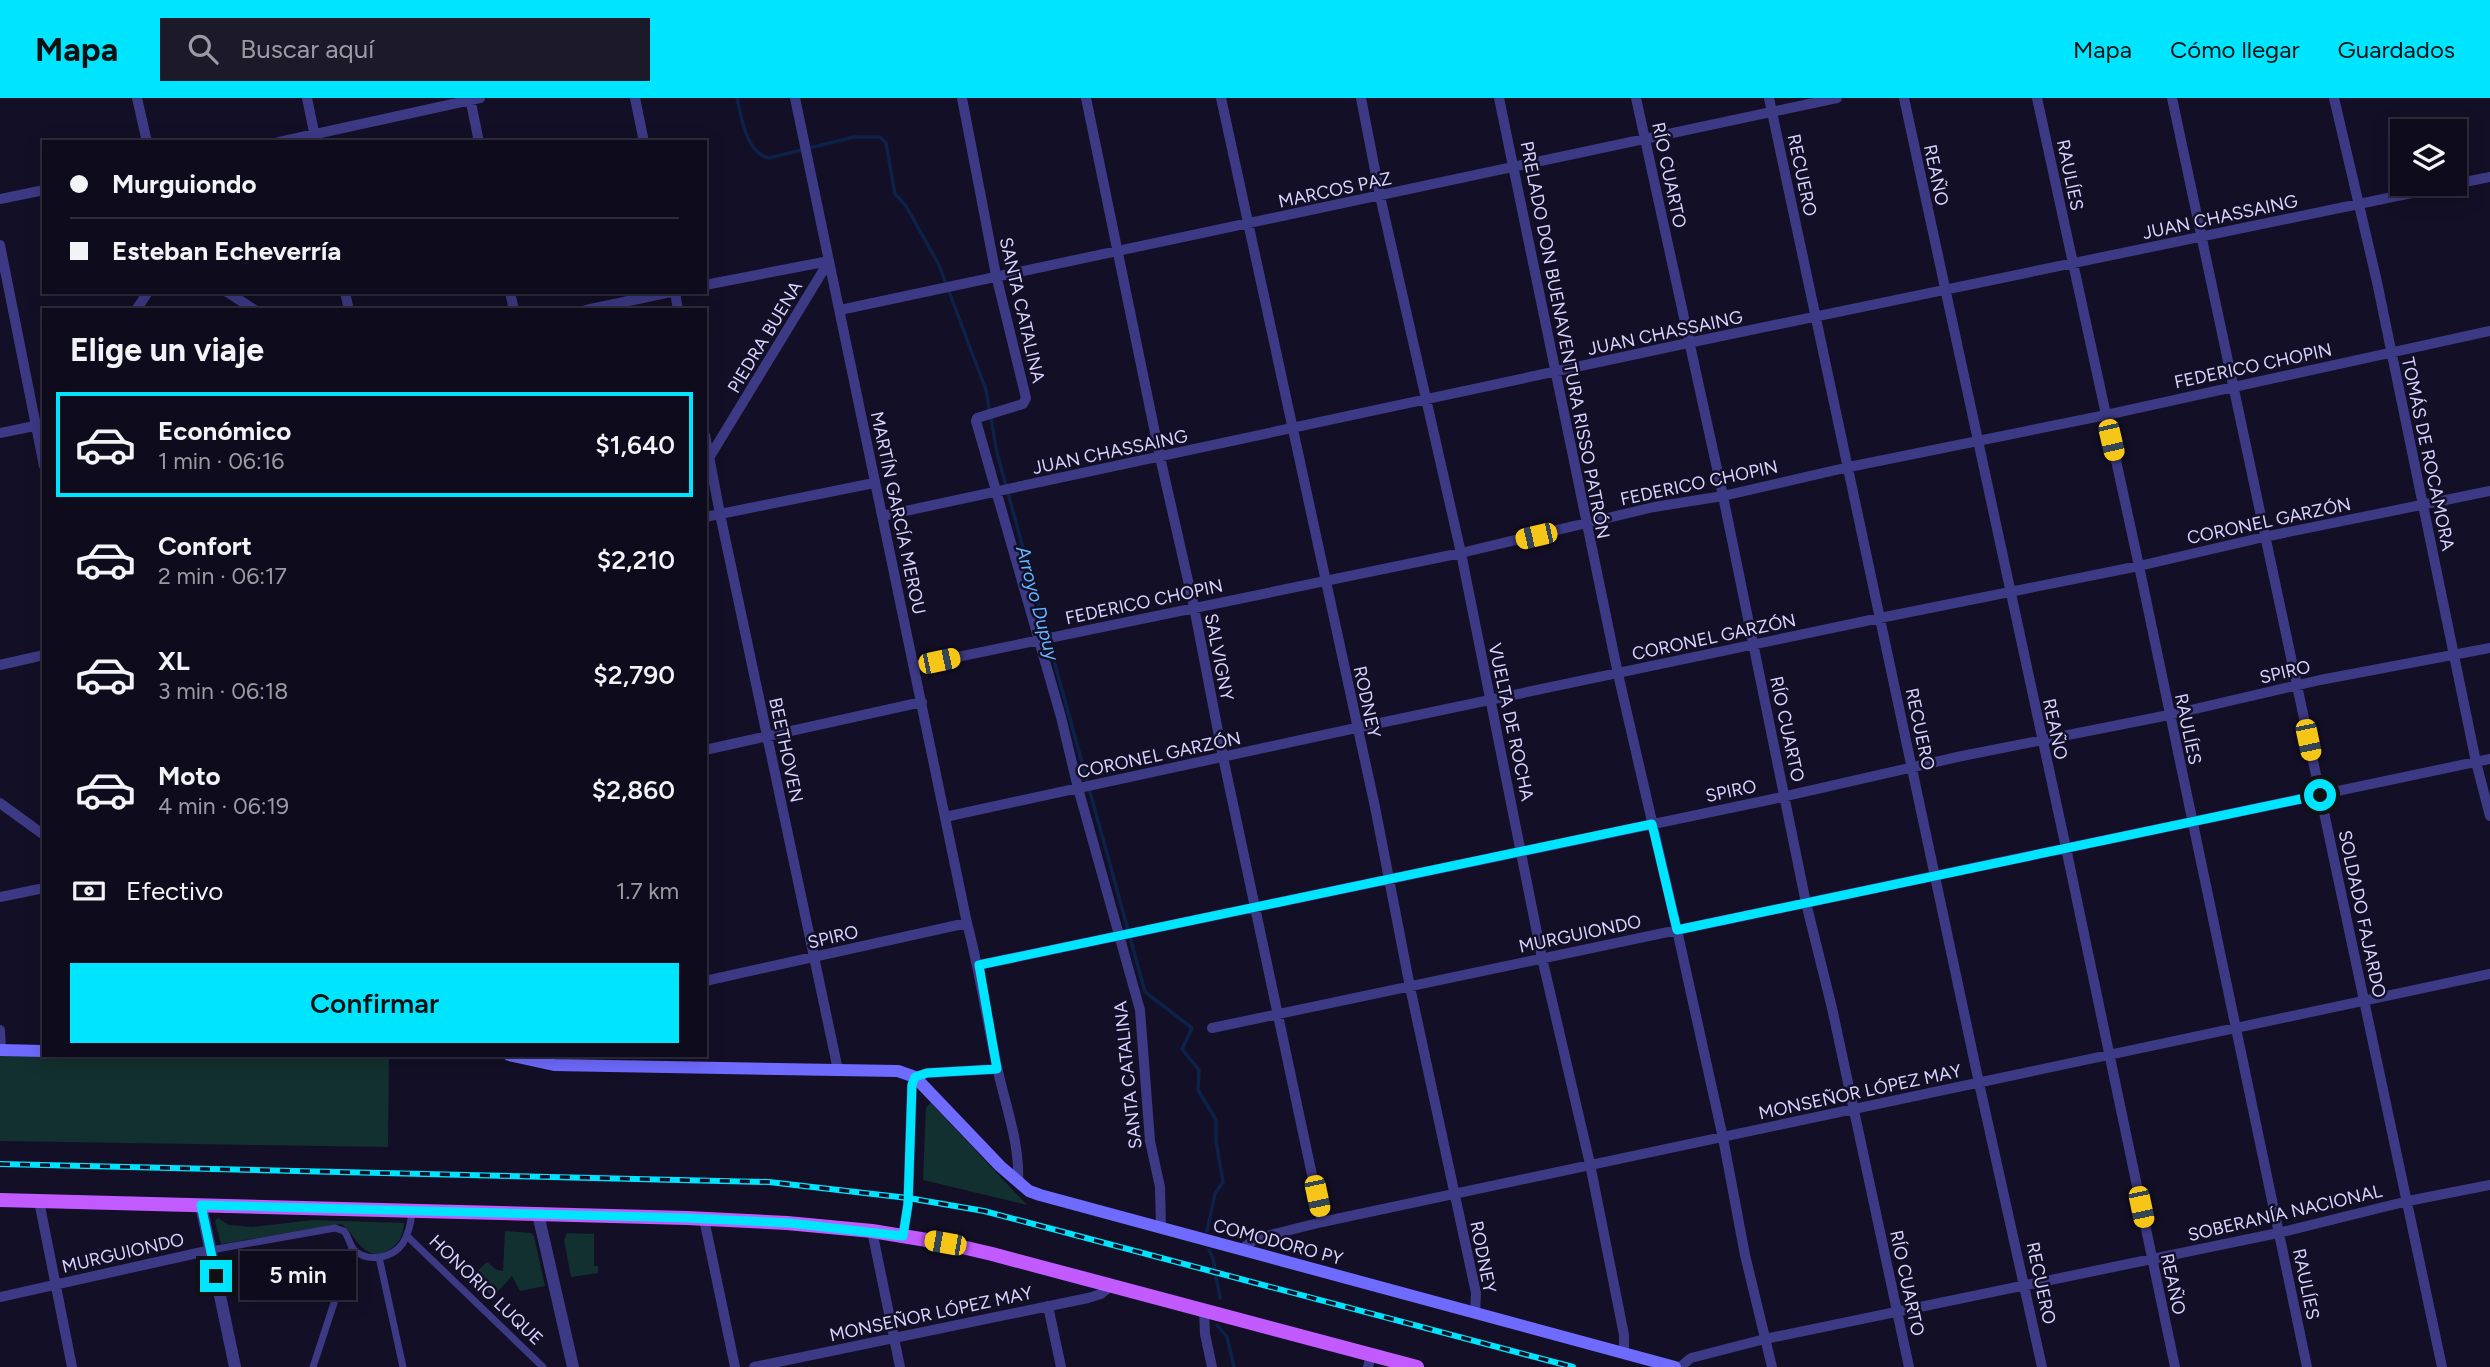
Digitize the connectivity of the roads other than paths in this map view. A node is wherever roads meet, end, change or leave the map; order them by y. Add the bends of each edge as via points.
1 (137, 98) edge
2 (307, 98) edge
3 (635, 98) edge
4 (795, 98) edge
5 (962, 98) edge
6 (1086, 98) edge
7 (1221, 98) edge
8 (1361, 98) edge
9 (1499, 98) edge
10 (1636, 98) edge
11 (1769, 98) edge
12 (1837, 98) edge
13 (1904, 98) edge
14 (2037, 98) edge
15 (2172, 98) edge
16 (2334, 98) edge
17 (473, 99) edge
18 (1772, 111) junction
19 (315, 138) edge
20 (147, 140) edge
21 (297, 140) edge
22 (479, 140) edge
23 (644, 140) edge
24 (1645, 140) junction
25 (1514, 168) junction
26 (2490, 177) edge
27 (2467, 182) edge
28 (42, 190) edge
29 (1380, 196) junction
30 (2394, 196) edge
31 (0, 199) edge
32 (2358, 203) junction
33 (1249, 224) junction
34 (2201, 236) junction
35 (0, 245) edge
36 (1118, 250) junction
37 (829, 261) junction
38 (2073, 264) junction
39 (996, 275) junction
40 (707, 285) edge
41 (1944, 290) junction
42 (230, 294) edge
43 (663, 294) edge
44 (252, 308) edge
45 (596, 308) edge
46 (840, 310) junction
47 (1817, 317) junction
48 (2490, 331) edge
49 (1688, 343) junction
50 (2390, 353) junction
51 (1556, 373) junction
52 (2234, 386) junction
53 (1427, 401) junction
54 (2106, 415) junction
55 (39, 424) edge
56 (1293, 429) junction
57 (0, 433) edge
58 (1976, 441) junction
59 (42, 449) edge
60 (1160, 457) junction
61 (708, 460) edge
62 (1849, 467) junction
63 (874, 484) junction
64 (2490, 491) edge
65 (999, 493) junction
66 (1723, 496) junction
67 (2423, 504) junction
68 (720, 514) junction
69 (882, 516) junction
70 (707, 517) edge
71 (1586, 524) junction
72 (2264, 537) junction
73 (1461, 554) junction
74 (2139, 566) junction
75 (1326, 582) junction
76 (2009, 592) junction
77 (1194, 607) junction
78 (1880, 618) junction
79 (1040, 640) junction
80 (1753, 644) junction
81 (2490, 648) edge
82 (42, 655) edge
83 (2455, 656) junction
84 (0, 665) edge
85 (914, 666) junction
86 (1618, 674) junction
87 (2296, 686) junction
88 (1489, 700) junction
89 (922, 702) junction
90 (2169, 715) junction
91 (1356, 728) junction
92 (767, 737) junction
93 (2041, 740) junction
94 (707, 750) edge
95 (1223, 757) junction
96 (2490, 759) edge
97 (2476, 762) junction
98 (1912, 768) junction
99 (1079, 788) junction
100 (2320, 795) junction
101 (1785, 796) junction
102 (0, 803) edge
103 (2490, 816) edge
104 (946, 817) junction
105 (2193, 822) junction
106 (1652, 824) junction
107 (42, 834) edge
108 (2066, 848) junction
109 (1522, 851) junction
110 (1937, 876) junction
111 (1388, 880) junction
112 (42, 888) edge
113 (0, 897) edge
114 (1806, 903) junction
115 (1256, 908) junction
116 (967, 923) junction
117 (1677, 930) junction
118 (1122, 935) junction
119 (814, 958) junction
120 (1542, 958) junction
121 (979, 965) junction
122 (2490, 974) edge
123 (707, 981) edge
124 (1410, 986) junction
125 (2364, 1001) junction
126 (1278, 1014) junction
127 (1212, 1028) dead end
128 (2236, 1029) junction
129 (0, 1030) edge
130 (1, 1051) edge
131 (42, 1051) edge
132 (2109, 1054) junction
133 (518, 1057) edge
134 (669, 1061) edge
135 (997, 1069) junction
136 (838, 1070) junction
137 (915, 1077) junction
138 (1979, 1083) junction
139 (1853, 1108) junction
140 (1723, 1138) junction
141 (1590, 1164) junction
142 (1018, 1182) junction
143 (2490, 1185) edge
144 (1454, 1194) junction
145 (0, 1200) edge
146 (39, 1201) junction
147 (2408, 1201) junction
148 (201, 1205) junction
149 (412, 1212) junction
150 (538, 1214) junction
151 (704, 1219) junction
152 (1322, 1222) junction
153 (1161, 1228) junction
154 (872, 1231) junction
155 (2278, 1233) junction
156 (407, 1236) junction
157 (903, 1236) junction
158 (352, 1248) junction
159 (211, 1250) junction
160 (1241, 1250) junction
161 (379, 1257) junction
162 (2152, 1258) junction
163 (55, 1284) junction
164 (1112, 1285) junction
165 (2025, 1286) junction
166 (0, 1297) edge
167 (1048, 1306) junction
168 (1204, 1310) junction
169 (1897, 1311) junction
170 (1475, 1313) junction
171 (894, 1339) junction
172 (1765, 1339) junction
173 (1624, 1353) junction
174 (1369, 1361) edge
175 (72, 1367) edge
176 (235, 1367) edge
177 (313, 1367) edge
178 (403, 1367) edge
179 (543, 1367) edge
180 (573, 1367) edge
181 (735, 1367) edge
182 (754, 1367) edge
183 (900, 1367) edge
184 (1061, 1367) edge
185 (1212, 1367) edge
186 (1417, 1367) edge
187 (1675, 1367) edge
188 (1680, 1367) edge
189 (1772, 1367) edge
190 (1909, 1367) edge
191 (2042, 1367) edge
192 (2175, 1367) edge
193 (2307, 1367) edge
194 (2442, 1367) edge

1 - 20 street
2 - 19 street
3 - 23 street
4 - 37 street, MARTÍN GARCÍA MEROU
5 - 39 street, SANTA CATALINA
6 - 36 street, SALVIGNY
7 - 33 street, RODNEY
8 - 29 street, VUELTA DE ROCHA
9 - 25 street, PRELADO DON BUENAVENTURA RISSO PATRÓN
10 - 24 street, RÍO CUARTO
11 - 18 street, RECUERO
12 - 18 street, MARCOS PAZ
13 - 41 street, REAÑO
14 - 38 street, RAULÍES
15 - 34 street, SOLDADO FAJARDO
16 - 32 street, TOMÁS DE ROCAMORA
17 - 19 street
17 - 22 street
18 - 24 street, MARCOS PAZ
18 - 47 street, RECUERO
19 - 21 street
24 - 25 street, MARCOS PAZ
24 - 49 street, RÍO CUARTO
25 - 29 street, MARCOS PAZ
25 - 51 street, PRELADO DON BUENAVENTURA RISSO PATRÓN
26 - 27 street, JUAN CHASSAING
28 - 31 street
29 - 33 street, MARCOS PAZ
29 - 53 street, VUELTA DE ROCHA
30 - 32 street, JUAN CHASSAING
32 - 34 street, JUAN CHASSAING
32 - 50 street, TOMÁS DE ROCAMORA
33 - 36 street, MARCOS PAZ
33 - 56 street, RODNEY
34 - 38 street, JUAN CHASSAING
34 - 52 street, SOLDADO FAJARDO
35 - 55 street
36 - 39 street, MARCOS PAZ
36 - 60 street, SALVIGNY
37 - 40 street
37 - 46 street, MARTÍN GARCÍA MEROU
37 - 61 street, PIEDRA BUENA
38 - 41 street, JUAN CHASSAING
38 - 54 street, RAULÍES
39 - 46 street, MARCOS PAZ
39 - 65 street, SANTA CATALINA via 1026,398 1023,404 976,421
41 - 47 street, JUAN CHASSAING
41 - 58 street, REAÑO
42 - 44 street
43 - 45 street
46 - 63 street, MARTÍN GARCÍA MEROU
47 - 49 street, JUAN CHASSAING
47 - 62 street, RECUERO
48 - 50 street, FEDERICO CHOPIN
49 - 51 street, JUAN CHASSAING
49 - 66 street, RÍO CUARTO
50 - 52 street, FEDERICO CHOPIN
50 - 67 street, TOMÁS DE ROCAMORA
51 - 53 street, JUAN CHASSAING
51 - 71 street, PRELADO DON BUENAVENTURA RISSO PATRÓN
52 - 54 street, FEDERICO CHOPIN
52 - 72 street, SOLDADO FAJARDO
53 - 56 street, JUAN CHASSAING
53 - 73 street, VUELTA DE ROCHA
54 - 58 street, FEDERICO CHOPIN
54 - 74 street, RAULÍES
55 - 57 street
55 - 59 street
56 - 60 street, JUAN CHASSAING
56 - 75 street, RODNEY
58 - 62 street, FEDERICO CHOPIN
58 - 76 street, REAÑO
60 - 65 street, JUAN CHASSAING
60 - 77 street, SALVIGNY
61 - 68 street, BEETHOVEN
62 - 66 street, FEDERICO CHOPIN
62 - 78 street, RECUERO
63 - 68 street
63 - 69 street, MARTÍN GARCÍA MEROU
64 - 67 street, CORONEL GARZÓN
65 - 69 street, JUAN CHASSAING
65 - 79 street, SANTA CATALINA
66 - 71 street, FEDERICO CHOPIN
66 - 80 street, RÍO CUARTO
67 - 72 street, CORONEL GARZÓN
67 - 83 street, TOMÁS DE ROCAMORA
68 - 70 street
68 - 92 street, BEETHOVEN
69 - 85 street, MARTÍN GARCÍA MEROU
71 - 73 street, FEDERICO CHOPIN
71 - 86 street, PRELADO DON BUENAVENTURA RISSO PATRÓN
72 - 74 street, CORONEL GARZÓN
72 - 87 street, SOLDADO FAJARDO
73 - 75 street, FEDERICO CHOPIN
73 - 88 street, VUELTA DE ROCHA
74 - 76 street, CORONEL GARZÓN
74 - 90 street, RAULÍES
75 - 77 street, FEDERICO CHOPIN
75 - 91 street, RODNEY
76 - 78 street, CORONEL GARZÓN
76 - 93 street, REAÑO
77 - 79 street, FEDERICO CHOPIN
77 - 95 street, SALVIGNY
78 - 80 street, CORONEL GARZÓN
78 - 98 street, RECUERO
79 - 85 street, FEDERICO CHOPIN
79 - 99 street, SANTA CATALINA
80 - 86 street, CORONEL GARZÓN
80 - 101 street, RÍO CUARTO
81 - 83 street, SPIRO
82 - 84 street
83 - 87 street, SPIRO
83 - 97 street, TOMÁS DE ROCAMORA
85 - 89 street, MARTÍN GARCÍA MEROU
86 - 88 street, CORONEL GARZÓN
86 - 106 street, PRELADO DON BUENAVENTURA RISSO PATRÓN
87 - 90 street, SPIRO
87 - 100 street, SOLDADO FAJARDO
88 - 91 street, CORONEL GARZÓN
88 - 109 street, VUELTA DE ROCHA
89 - 92 street
89 - 104 street, MARTÍN GARCÍA MEROU
90 - 93 street, SPIRO
90 - 105 street, RAULÍES
91 - 95 street, CORONEL GARZÓN
91 - 111 street, RODNEY
92 - 94 street
92 - 119 street, BEETHOVEN
93 - 98 street, SPIRO
93 - 108 street, REAÑO
95 - 99 street, CORONEL GARZÓN
95 - 115 street, SALVIGNY
96 - 97 street, MURGUIONDO
97 - 100 street, MURGUIONDO
97 - 103 street, TOMÁS DE ROCAMORA
98 - 101 street, SPIRO
98 - 110 street, RECUERO
99 - 104 street, CORONEL GARZÓN
99 - 118 street, SANTA CATALINA
100 - 105 street, MURGUIONDO
100 - 125 street, SOLDADO FAJARDO
101 - 106 street, SPIRO
101 - 114 street, RÍO CUARTO
102 - 107 street
104 - 116 street, MARTÍN GARCÍA MEROU
105 - 108 street, MURGUIONDO
105 - 128 street, RAULÍES
106 - 109 street, SPIRO
106 - 117 street, PRELADO DON BUENAVENTURA RISSO PATRÓN
108 - 110 street, MURGUIONDO
108 - 132 street, REAÑO
109 - 111 street, SPIRO
109 - 120 street, VUELTA DE ROCHA
110 - 114 street, MURGUIONDO
110 - 138 street, RECUERO
111 - 115 street, SPIRO
111 - 124 street, RODNEY
112 - 113 street
114 - 117 street, MURGUIONDO
114 - 139 street, RÍO CUARTO
115 - 118 street, SPIRO
115 - 126 street, SALVIGNY
116 - 119 street, SPIRO
116 - 121 street, MARTÍN GARCÍA MEROU
117 - 120 street, MURGUIONDO
117 - 140 street, PRELADO DON BUENAVENTURA RISSO PATRÓN
118 - 121 street, SPIRO
118 - 153 street, SANTA CATALINA via 1141,1018 1146,1114 1160,1187
119 - 123 street, SPIRO
119 - 136 street, BEETHOVEN
120 - 124 street, MURGUIONDO
120 - 141 street, VUELTA DE ROCHA
121 - 135 street, MARTÍN GARCÍA MEROU
122 - 125 street, MONSEÑOR LÓPEZ MAY
124 - 126 street, MURGUIONDO
124 - 144 street, RODNEY
125 - 128 street, MONSEÑOR LÓPEZ MAY
125 - 147 street, SOLDADO FAJARDO
126 - 127 street, MURGUIONDO
126 - 152 street, SALVIGNY
128 - 132 street, MONSEÑOR LÓPEZ MAY
128 - 155 street, RAULÍES
129 - 130 street
130 - 131 main road
132 - 138 street, MONSEÑOR LÓPEZ MAY
132 - 162 street, REAÑO
133 - 134 main road via 554,1065
134 - 136 main road
135 - 137 street
135 - 142 street, MARTÍN GARCÍA MEROU via 1019,1161
136 - 137 main road via 898,1070
137 - 142 main road, COMODORO PY
137 - 157 street
138 - 139 street, MONSEÑOR LÓPEZ MAY
138 - 165 street, RECUERO
139 - 140 street, MONSEÑOR LÓPEZ MAY
139 - 169 street, RÍO CUARTO
140 - 141 street, MONSEÑOR LÓPEZ MAY
140 - 172 street, PRELADO DON BUENAVENTURA RISSO PATRÓN
141 - 144 street, MONSEÑOR LÓPEZ MAY
141 - 173 street, VUELTA DE ROCHA
142 - 153 main road, COMODORO PY via 1040,1195
143 - 147 street, SOBERANÍA NACIONAL
144 - 152 street, MONSEÑOR LÓPEZ MAY
144 - 170 street, RODNEY via 1476,1293
145 - 146 main road
146 - 148 main road
146 - 163 street
147 - 155 street, SOBERANÍA NACIONAL
147 - 194 street, SOLDADO FAJARDO
148 - 149 main road
148 - 159 street
149 - 150 main road
149 - 156 street
150 - 151 main road
150 - 180 street
151 - 154 main road
151 - 181 street
152 - 160 street, MONSEÑOR LÓPEZ MAY via 1255,1239
153 - 160 main road, COMODORO PY
154 - 157 main road
154 - 171 street
155 - 162 street, SOBERANÍA NACIONAL
155 - 193 street, RAULÍES
156 - 161 street via 398,1249
156 - 179 street, HONORIO LUQUE
157 - 164 main road
158 - 159 street, MURGUIONDO via 347,1234 335,1228
158 - 161 street
158 - 177 street
159 - 163 street, MURGUIONDO
159 - 176 street
160 - 170 main road, COMODORO PY
161 - 178 street
162 - 165 street, SOBERANÍA NACIONAL
162 - 192 street, REAÑO
163 - 166 street, MURGUIONDO
163 - 175 street
164 - 167 street, MONSEÑOR LÓPEZ MAY via 1101,1294
164 - 168 main road
165 - 169 street, SOBERANÍA NACIONAL
165 - 191 street, RECUERO
167 - 171 street, MONSEÑOR LÓPEZ MAY
167 - 184 street
168 - 174 main road
168 - 185 street
169 - 172 street, SOBERANÍA NACIONAL
169 - 190 street, RÍO CUARTO
170 - 173 main road, COMODORO PY
171 - 182 street, MONSEÑOR LÓPEZ MAY
171 - 183 street
172 - 188 street, SOBERANÍA NACIONAL via 1691,1358
172 - 189 street, PRELADO DON BUENAVENTURA RISSO PATRÓN
173 - 187 main road, COMODORO PY
174 - 186 main road

